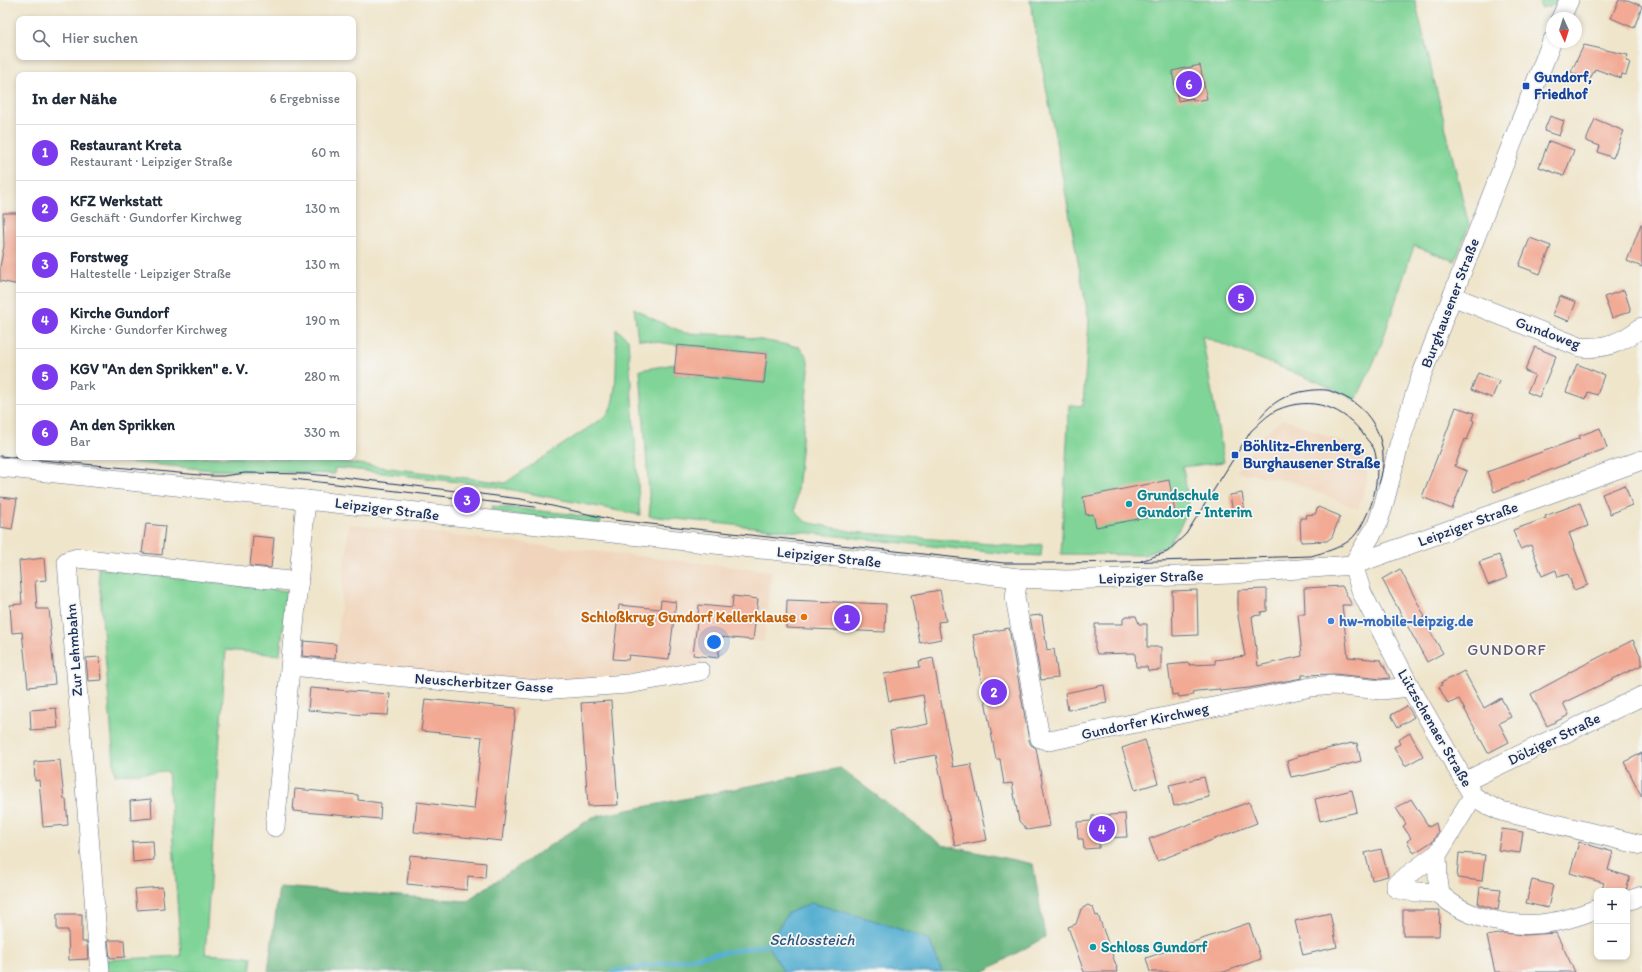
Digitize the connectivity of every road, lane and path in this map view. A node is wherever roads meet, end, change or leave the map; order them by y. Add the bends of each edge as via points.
1 (1569, 0) edge
2 (1564, 12) edge
3 (1549, 48) edge
4 (1452, 296) junction
5 (1642, 327) edge
6 (1642, 460) edge
7 (0, 467) edge
8 (306, 500) junction
9 (1353, 565) junction
10 (1018, 578) junction
11 (299, 582) junction
12 (291, 666) junction
13 (700, 671) dead end
14 (1410, 687) junction
15 (1642, 696) edge
16 (1469, 789) junction
17 (275, 827) dead end
18 (1642, 845) edge
19 (1438, 855) junction
20 (1440, 894) junction
21 (1642, 896) edge
22 (1630, 900) edge
23 (1594, 910) edge
24 (100, 972) edge

1 - 2 street
3 - 4 street, Burghausener Straße
4 - 5 street, Gundoweg via 1580,346 1605,346 1626,338
4 - 9 street, Burghausener Straße via 1420,379 1383,507 1376,525
6 - 9 street, Leipziger Straße
7 - 8 street, Leipziger Straße
8 - 10 street, Leipziger Straße
8 - 11 street
9 - 10 street, Leipziger Straße via 1194,576 1066,580
9 - 14 street, Lützschenaer Straße via 1362,593
10 - 14 street, Gundorfer Kirchweg via 1015,597 1040,738 1049,741 1311,687 1334,685 1381,690
11 - 12 street
11 - 24 street, Zur Lehmbahn via 77,558 67,561
12 - 13 street, Neuscherbitzer Gasse via 539,690 628,684
12 - 17 street
14 - 16 street, Lützschenaer Straße
15 - 16 street, Dölziger Straße
16 - 18 street, Lützschenaer Straße via 1501,811
16 - 19 street
19 - 20 street
19 - 20 street via 1395,886 1406,891 1429,891
20 - 23 street via 1450,904 1482,917 1511,924 1552,922
21 - 22 street

